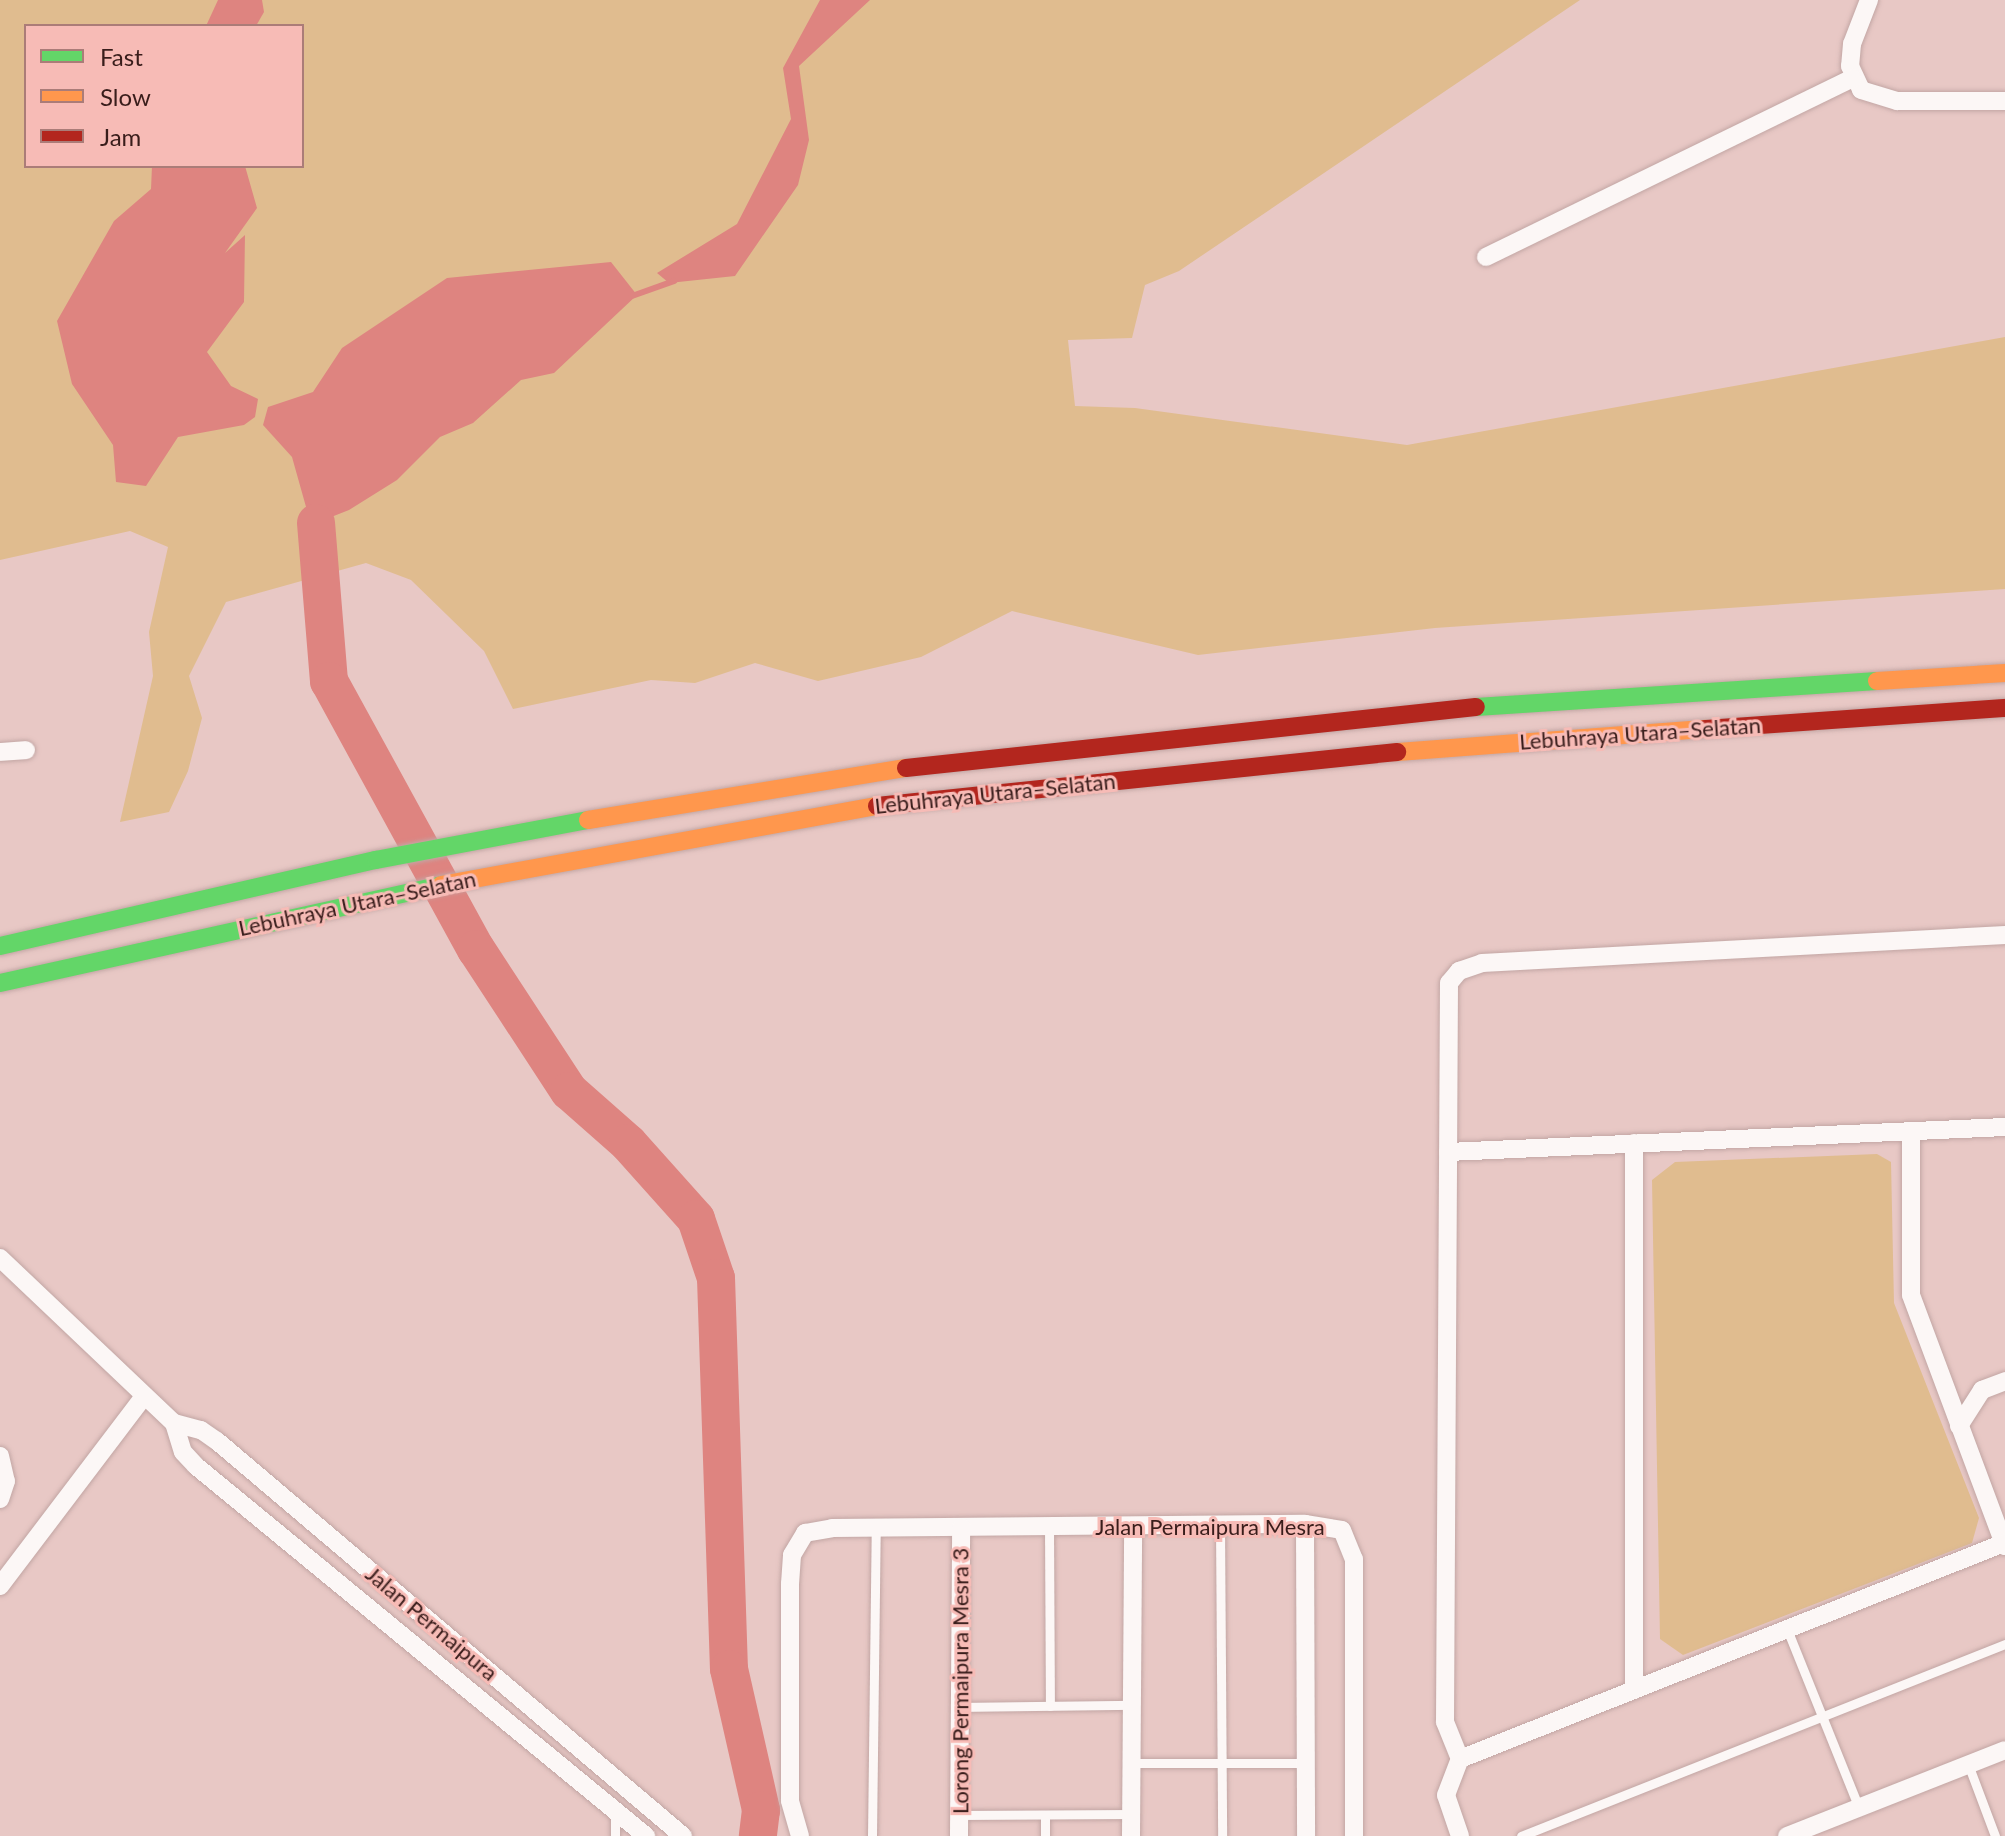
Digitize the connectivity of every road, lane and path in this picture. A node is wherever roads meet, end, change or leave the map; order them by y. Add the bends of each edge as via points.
1 (1869, 0) edge
2 (1853, 78) junction
3 (2005, 101) edge
4 (1486, 257) dead end
5 (2005, 673) edge
6 (2005, 708) edge
7 (26, 750) dead end
8 (0, 752) edge
9 (2005, 935) edge
10 (0, 946) edge
11 (0, 983) edge
12 (2005, 1127) edge
13 (1911, 1131) junction
14 (1634, 1143) junction
15 (1448, 1152) junction
16 (0, 1258) edge
17 (2005, 1381) edge
18 (144, 1396) junction
19 (174, 1423) junction
20 (1959, 1426) junction
21 (0, 1456) edge
22 (0, 1499) edge
23 (1305, 1524) junction
24 (1220, 1525) junction
25 (1049, 1526) junction
26 (1133, 1526) junction
27 (876, 1527) junction
28 (961, 1527) junction
29 (2004, 1544) edge
30 (0, 1586) edge
31 (1787, 1629) junction
32 (2005, 1644) edge
33 (1634, 1690) junction
34 (1132, 1705) junction
35 (1050, 1706) junction
36 (960, 1707) junction
37 (1822, 1717) junction
38 (2005, 1750) edge
39 (1460, 1759) junction
40 (1222, 1762) junction
41 (1131, 1763) junction
42 (1306, 1763) junction
43 (1968, 1764) junction
44 (1859, 1808) junction
45 (615, 1810) junction
46 (1131, 1814) junction
47 (959, 1815) junction
48 (1045, 1815) junction
49 (615, 1836) edge
50 (646, 1836) edge
51 (683, 1836) edge
52 (800, 1836) edge
53 (872, 1836) edge
54 (959, 1836) edge
55 (1045, 1836) edge
56 (1131, 1836) edge
57 (1222, 1836) edge
58 (1306, 1836) edge
59 (1354, 1836) edge
60 (1460, 1836) edge
61 (1521, 1836) edge
62 (1787, 1836) edge
63 (1995, 1836) edge

1 - 2 street via 1852,44
2 - 3 street via 1875,98
2 - 4 street
5 - 10 highway, Lebuhraya Utara–Selatan via 1426,710 897,769 376,860
6 - 11 highway, Lebuhraya Utara–Selatan via 1444,747 902,802 386,894
7 - 8 street
9 - 15 street via 1482,963 1459,971 1449,983
12 - 13 street
13 - 14 street
13 - 20 street via 1911,1295
14 - 15 street
14 - 33 street
15 - 39 street via 1445,1722
16 - 18 street, Jalan Permaipura
17 - 20 street via 1982,1390
18 - 19 street, Jalan Permaipura
18 - 30 street
19 - 45 street, Jalan Permaipura via 183,1452 196,1466
19 - 51 street, Jalan Permaipura via 217,1441
20 - 29 street
21 - 22 street via 6,1481
23 - 24 street, Jalan Permaipura Mesra
23 - 42 street
23 - 59 street, Jalan Permaipura Mesra via 1342,1530 1354,1559
24 - 26 street, Jalan Permaipura Mesra
24 - 40 lane
25 - 26 street, Jalan Permaipura Mesra
25 - 28 street, Jalan Permaipura Mesra
25 - 35 lane
26 - 34 street
27 - 28 street, Jalan Permaipura Mesra
27 - 52 street, Jalan Permaipura Mesra via 816,1529 796,1541 792,1555 790,1800
27 - 53 lane
28 - 36 street, Lorong Permaipura Mesra 3
29 - 31 street
31 - 33 street
31 - 37 lane
32 - 37 lane
33 - 39 street
34 - 35 lane
34 - 41 street
35 - 36 lane
36 - 47 street, Lorong Permaipura Mesra 3
37 - 44 lane
37 - 61 lane
38 - 43 street
39 - 60 street via 1446,1795
40 - 41 lane
40 - 42 lane
40 - 57 lane
41 - 46 street
42 - 58 street
43 - 44 street
43 - 63 lane
44 - 62 street
45 - 49 lane
45 - 50 street, Jalan Permaipura
46 - 48 lane
46 - 56 street
47 - 48 lane
47 - 54 street, Lorong Permaipura Mesra 3
48 - 55 lane

